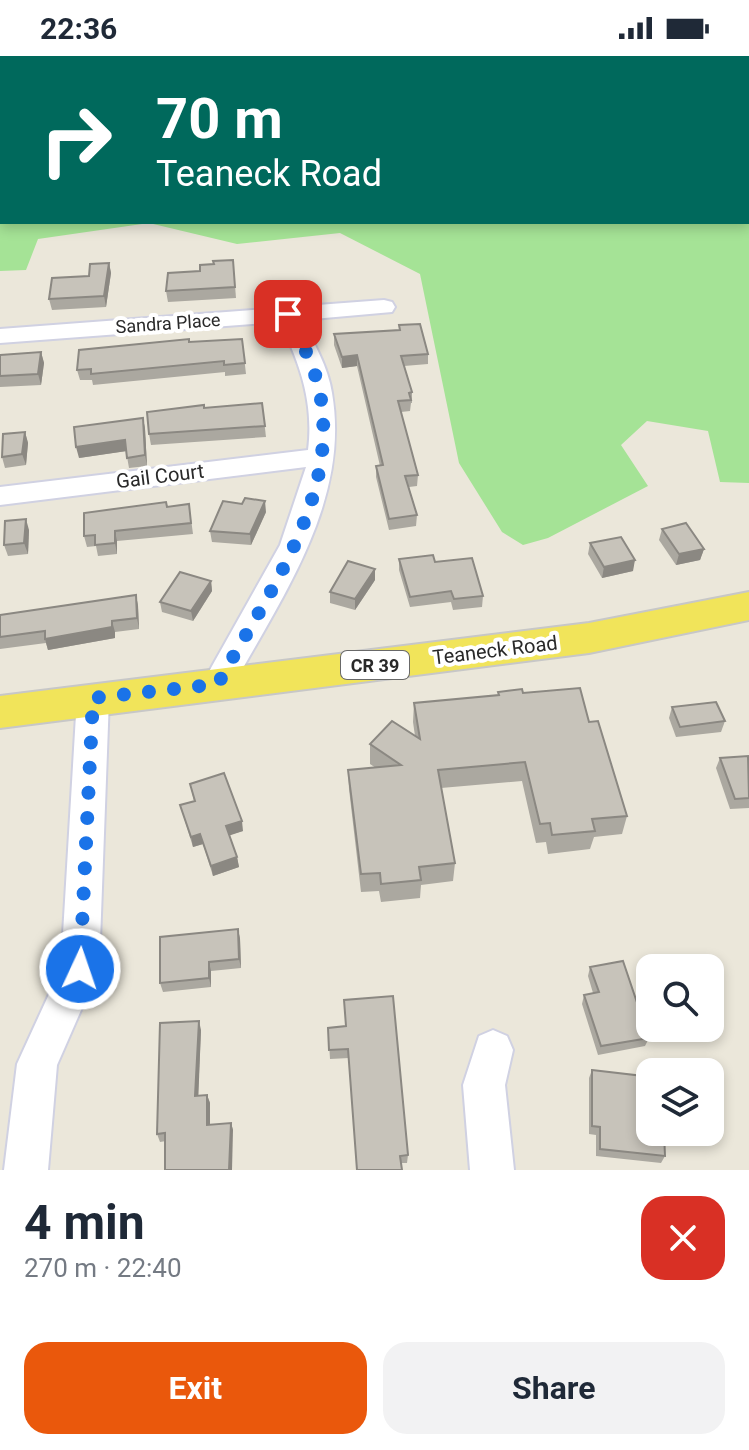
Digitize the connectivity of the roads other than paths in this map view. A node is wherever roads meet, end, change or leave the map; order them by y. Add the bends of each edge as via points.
1 (384, 307) dead end
2 (288, 314) junction
3 (0, 336) edge
4 (320, 457) junction
5 (0, 496) edge
6 (749, 606) edge
7 (218, 684) junction
8 (93, 698) junction
9 (0, 712) edge
10 (493, 1050) dead end
11 (26, 1170) edge
12 (492, 1170) edge

1 - 2 street, Sandra Place
2 - 3 street, Sandra Place
2 - 4 street via 320,393
4 - 5 street, Gail Court
4 - 7 street via 304,526
6 - 7 main road, Teaneck Road / CR 39 via 589,638
7 - 8 main road, Teaneck Road / CR 39
8 - 9 main road, Teaneck Road / CR 39
8 - 11 street via 80,969 37,1064
10 - 12 street via 484,1085

